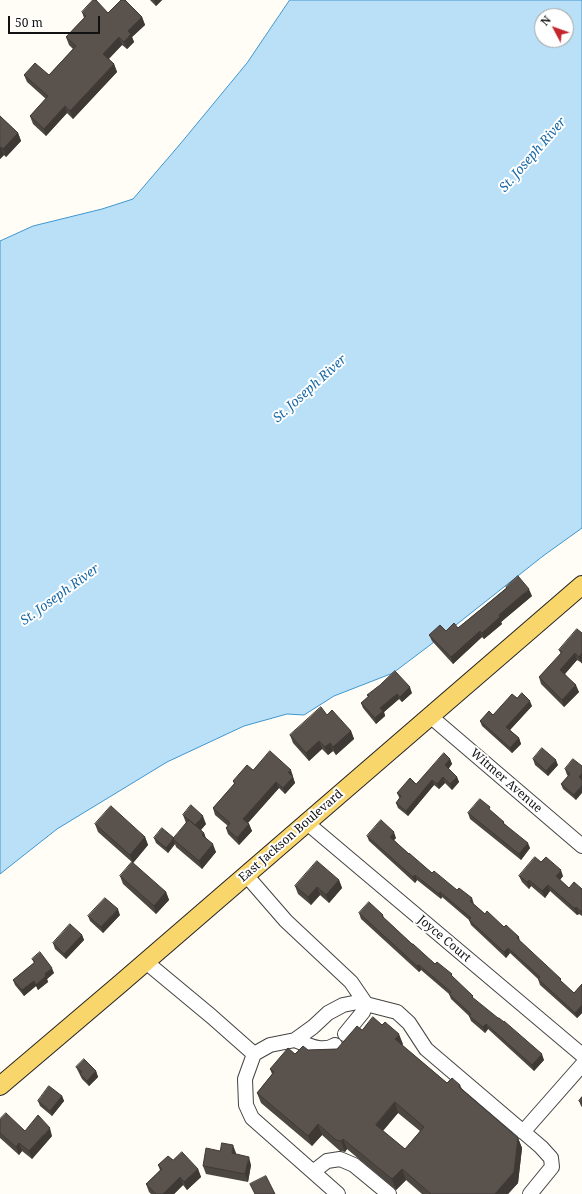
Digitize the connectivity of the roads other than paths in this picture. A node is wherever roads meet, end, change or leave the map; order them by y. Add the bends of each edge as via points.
1 (582, 585) edge
2 (430, 716) junction
3 (307, 823) junction
4 (582, 846) edge
5 (246, 875) junction
6 (146, 962) junction
7 (366, 1004) junction
8 (345, 1034) dead end
9 (295, 1040) junction
10 (335, 1045) dead end
11 (254, 1054) junction
12 (582, 1055) edge
13 (582, 1065) edge
14 (0, 1086) edge
15 (524, 1132) junction
16 (313, 1172) junction
17 (338, 1194) edge
18 (388, 1194) edge
19 (530, 1194) edge

1 - 2 main road, East Jackson Boulevard
2 - 3 main road, East Jackson Boulevard
2 - 4 street, Witmer Avenue
3 - 5 main road, East Jackson Boulevard
3 - 12 street, Joyce Court
5 - 6 main road, East Jackson Boulevard
5 - 7 street via 286,922 351,982
6 - 11 street
6 - 14 main road, East Jackson Boulevard
7 - 8 street via 363,1012
7 - 9 street via 358,1002 343,1005 328,1013
7 - 15 street via 397,1012 409,1023 426,1049
9 - 10 street via 322,1049
9 - 11 street via 270,1046
11 - 16 street via 245,1079 246,1105 252,1118
13 - 15 street
15 - 19 street via 551,1158 552,1167
16 - 17 street
16 - 18 street via 328,1161 340,1159 354,1165

